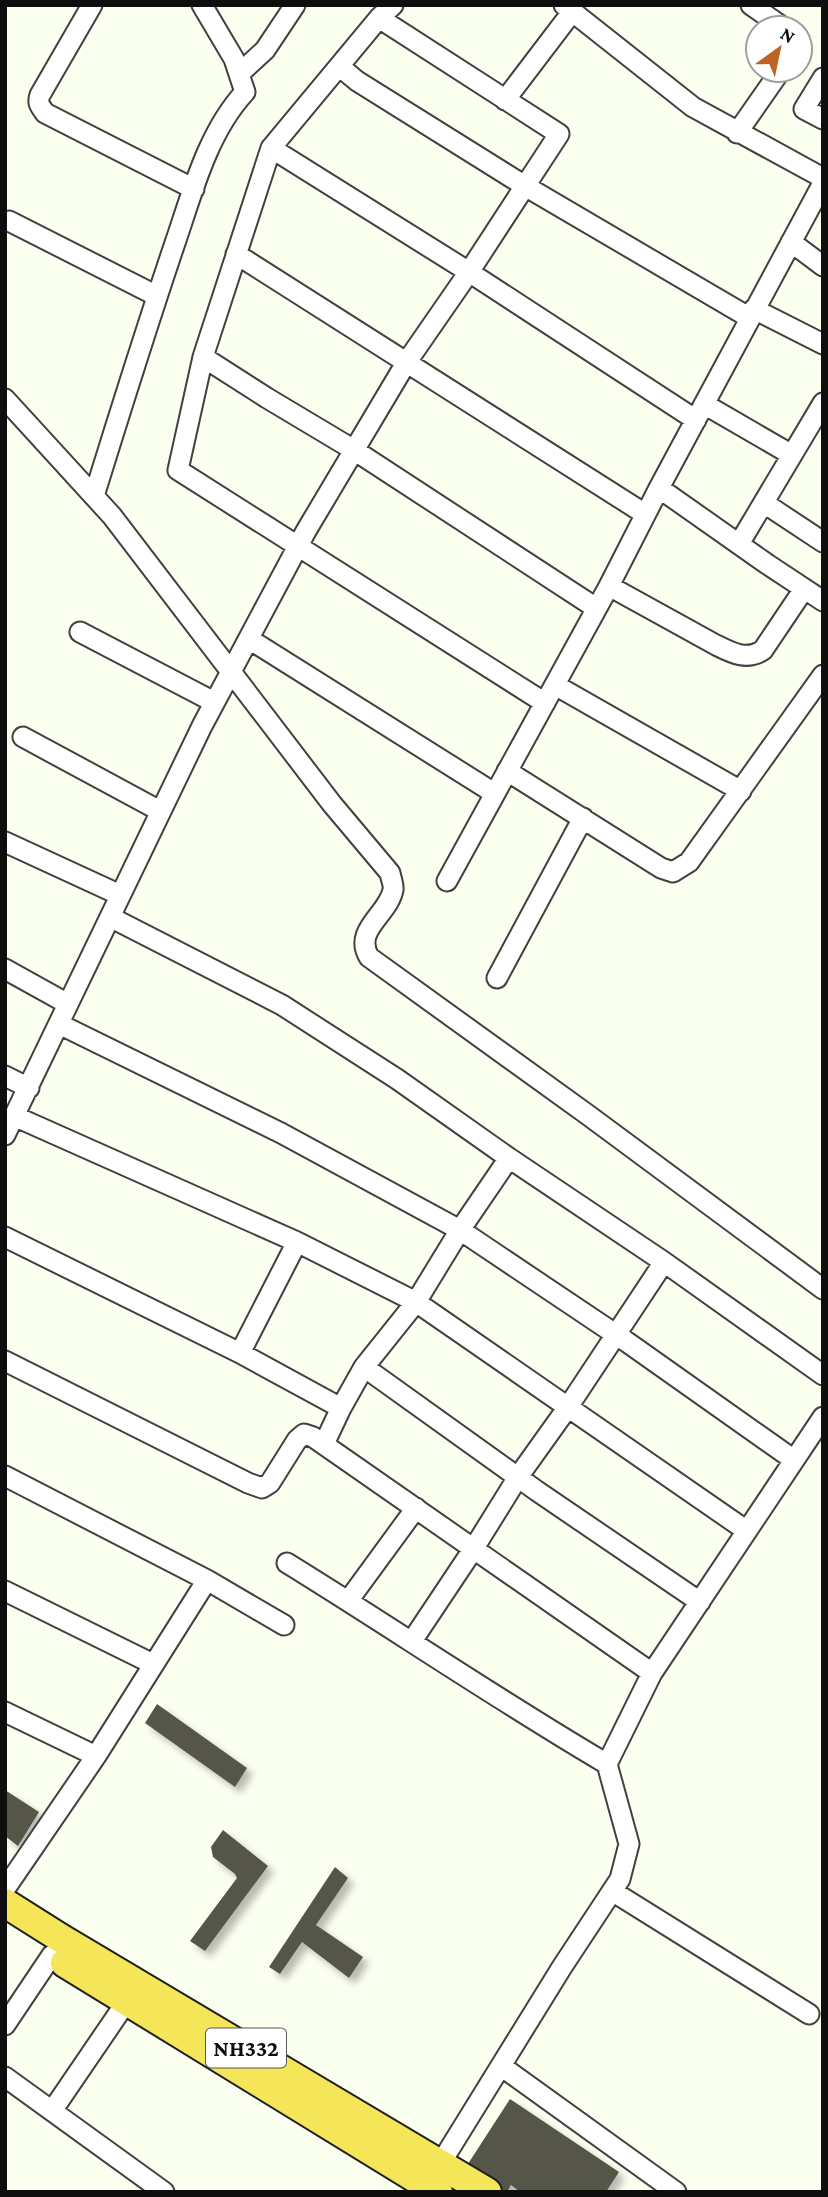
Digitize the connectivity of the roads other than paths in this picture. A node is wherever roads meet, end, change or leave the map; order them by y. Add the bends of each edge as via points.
1 (92, 5) edge
2 (202, 5) edge
3 (295, 5) edge
4 (568, 8) edge
5 (386, 12) edge
6 (339, 66) junction
7 (240, 73) junction
8 (823, 78) edge
9 (770, 84) edge
10 (505, 100) junction
11 (823, 119) edge
12 (737, 133) junction
13 (271, 149) junction
14 (823, 180) edge
15 (525, 186) junction
16 (194, 189) junction
17 (9, 221) dead end
18 (791, 242) junction
19 (236, 254) junction
20 (823, 266) edge
21 (469, 272) junction
22 (157, 296) junction
23 (752, 313) junction
24 (823, 344) edge
25 (203, 357) junction
26 (406, 363) junction
27 (5, 399) edge
28 (822, 408) edge
29 (700, 412) junction
30 (354, 450) junction
31 (792, 455) junction
32 (659, 488) junction
33 (94, 496) junction
34 (764, 503) junction
35 (645, 514) junction
36 (823, 542) edge
37 (739, 544) junction
38 (298, 546) junction
39 (608, 586) junction
40 (804, 589) junction
41 (823, 601) edge
42 (596, 608) junction
43 (79, 632) dead end
44 (249, 639) junction
45 (230, 671) junction
46 (823, 675) edge
47 (555, 684) junction
48 (214, 702) junction
49 (544, 703) junction
50 (23, 737) dead end
51 (507, 771) junction
52 (741, 791) junction
53 (494, 793) junction
54 (160, 811) junction
55 (583, 818) junction
56 (5, 842) edge
57 (447, 881) dead end
58 (120, 895) junction
59 (110, 917) junction
60 (5, 969) edge
61 (497, 978) dead end
62 (68, 1004) junction
63 (59, 1024) junction
64 (5, 1076) edge
65 (29, 1088) junction
66 (14, 1116) junction
67 (5, 1135) edge
68 (509, 1158) junction
69 (460, 1230) junction
70 (5, 1237) edge
71 (297, 1242) junction
72 (664, 1262) junction
73 (823, 1289) edge
74 (416, 1302) junction
75 (616, 1335) junction
76 (240, 1353) junction
77 (5, 1361) edge
78 (364, 1367) junction
79 (823, 1375) edge
80 (568, 1407) junction
81 (341, 1408) junction
82 (823, 1417) edge
83 (324, 1444) junction
84 (794, 1460) junction
85 (5, 1476) edge
86 (518, 1477) junction
87 (416, 1507) junction
88 (747, 1531) junction
89 (474, 1548) junction
90 (286, 1563) dead end
91 (207, 1580) junction
92 (5, 1591) edge
93 (348, 1601) junction
94 (700, 1602) junction
95 (284, 1626) dead end
96 (412, 1641) junction
97 (153, 1664) junction
98 (652, 1673) junction
99 (5, 1712) edge
100 (96, 1756) junction
101 (607, 1764) junction
102 (5, 1889) edge
103 (612, 1891) junction
104 (5, 1903) edge
105 (5, 1925) edge
106 (52, 1955) junction
107 (127, 2001) junction
108 (808, 2014) dead end
109 (5, 2025) edge
110 (501, 2066) junction
111 (5, 2077) edge
112 (51, 2111) junction
113 (433, 2183) edge
114 (164, 2192) edge
115 (487, 2192) edge
116 (676, 2192) edge

1 - 16 street via 40,95 40,106 45,113
2 - 7 street
3 - 7 street via 265,50
4 - 10 street
4 - 12 street via 692,107
5 - 6 street
5 - 10 street
6 - 13 street
6 - 15 street
7 - 16 street via 245,92 222,124
8 - 11 street via 804,109
9 - 12 street
10 - 15 street via 559,134
12 - 14 street
13 - 19 street
13 - 21 street
14 - 18 street
15 - 21 street
15 - 23 street
16 - 22 street
17 - 22 street
18 - 20 street
18 - 23 street
19 - 25 street
19 - 26 street
21 - 26 street
21 - 29 street
22 - 33 street
23 - 24 street
23 - 29 street
25 - 30 street
25 - 38 street via 178,470
26 - 30 street
26 - 35 street
27 - 33 street
28 - 31 street
29 - 31 street
29 - 32 street
30 - 38 street
30 - 42 street
31 - 34 street
32 - 35 street
32 - 37 street
33 - 45 street
34 - 36 street
34 - 37 street
35 - 39 street
37 - 40 street
38 - 44 street
38 - 49 street
39 - 40 street via 733,653 754,656 763,650
39 - 42 street
40 - 41 street
42 - 47 street
43 - 48 street
44 - 45 street
44 - 53 street
45 - 48 street
45 - 73 street via 390,873 394,888 364,942 369,957
46 - 52 street
47 - 49 street
47 - 52 street
48 - 54 street
49 - 51 street
50 - 54 street
51 - 53 street
51 - 55 street
52 - 55 street via 689,862 673,872 661,869
53 - 57 street
54 - 58 street
55 - 61 street
56 - 58 street
58 - 59 street
59 - 62 street
59 - 68 street via 282,1004
60 - 62 street
62 - 63 street
63 - 65 street
63 - 69 street via 281,1133
64 - 65 street
65 - 66 street
66 - 67 street
66 - 71 street
68 - 69 street
68 - 72 street
69 - 74 street
69 - 75 street
70 - 76 street
71 - 74 street
71 - 76 street
72 - 75 street
72 - 79 street
74 - 78 street
74 - 80 street
75 - 80 street
75 - 84 street
76 - 81 street
77 - 83 street via 262,1488 304,1434
78 - 81 street
78 - 86 street
80 - 86 street
80 - 88 street
81 - 83 street
82 - 84 street
83 - 87 street
84 - 88 street
85 - 91 street
86 - 89 street
86 - 94 street
87 - 89 street
87 - 93 street
88 - 94 street
89 - 96 street
89 - 98 street
90 - 93 street
91 - 95 street
91 - 97 street
92 - 97 street
93 - 96 street
94 - 98 street
96 - 101 street
97 - 100 street
98 - 101 street
99 - 100 street
100 - 102 street
101 - 103 street via 629,1844
103 - 108 street
103 - 110 street
104 - 113 highway, NH332
105 - 106 highway, NH332
106 - 107 highway, NH332
106 - 109 street
107 - 112 street
107 - 113 highway, NH332
110 - 113 street
110 - 116 street
111 - 112 street
112 - 114 street
113 - 115 highway, NH332

